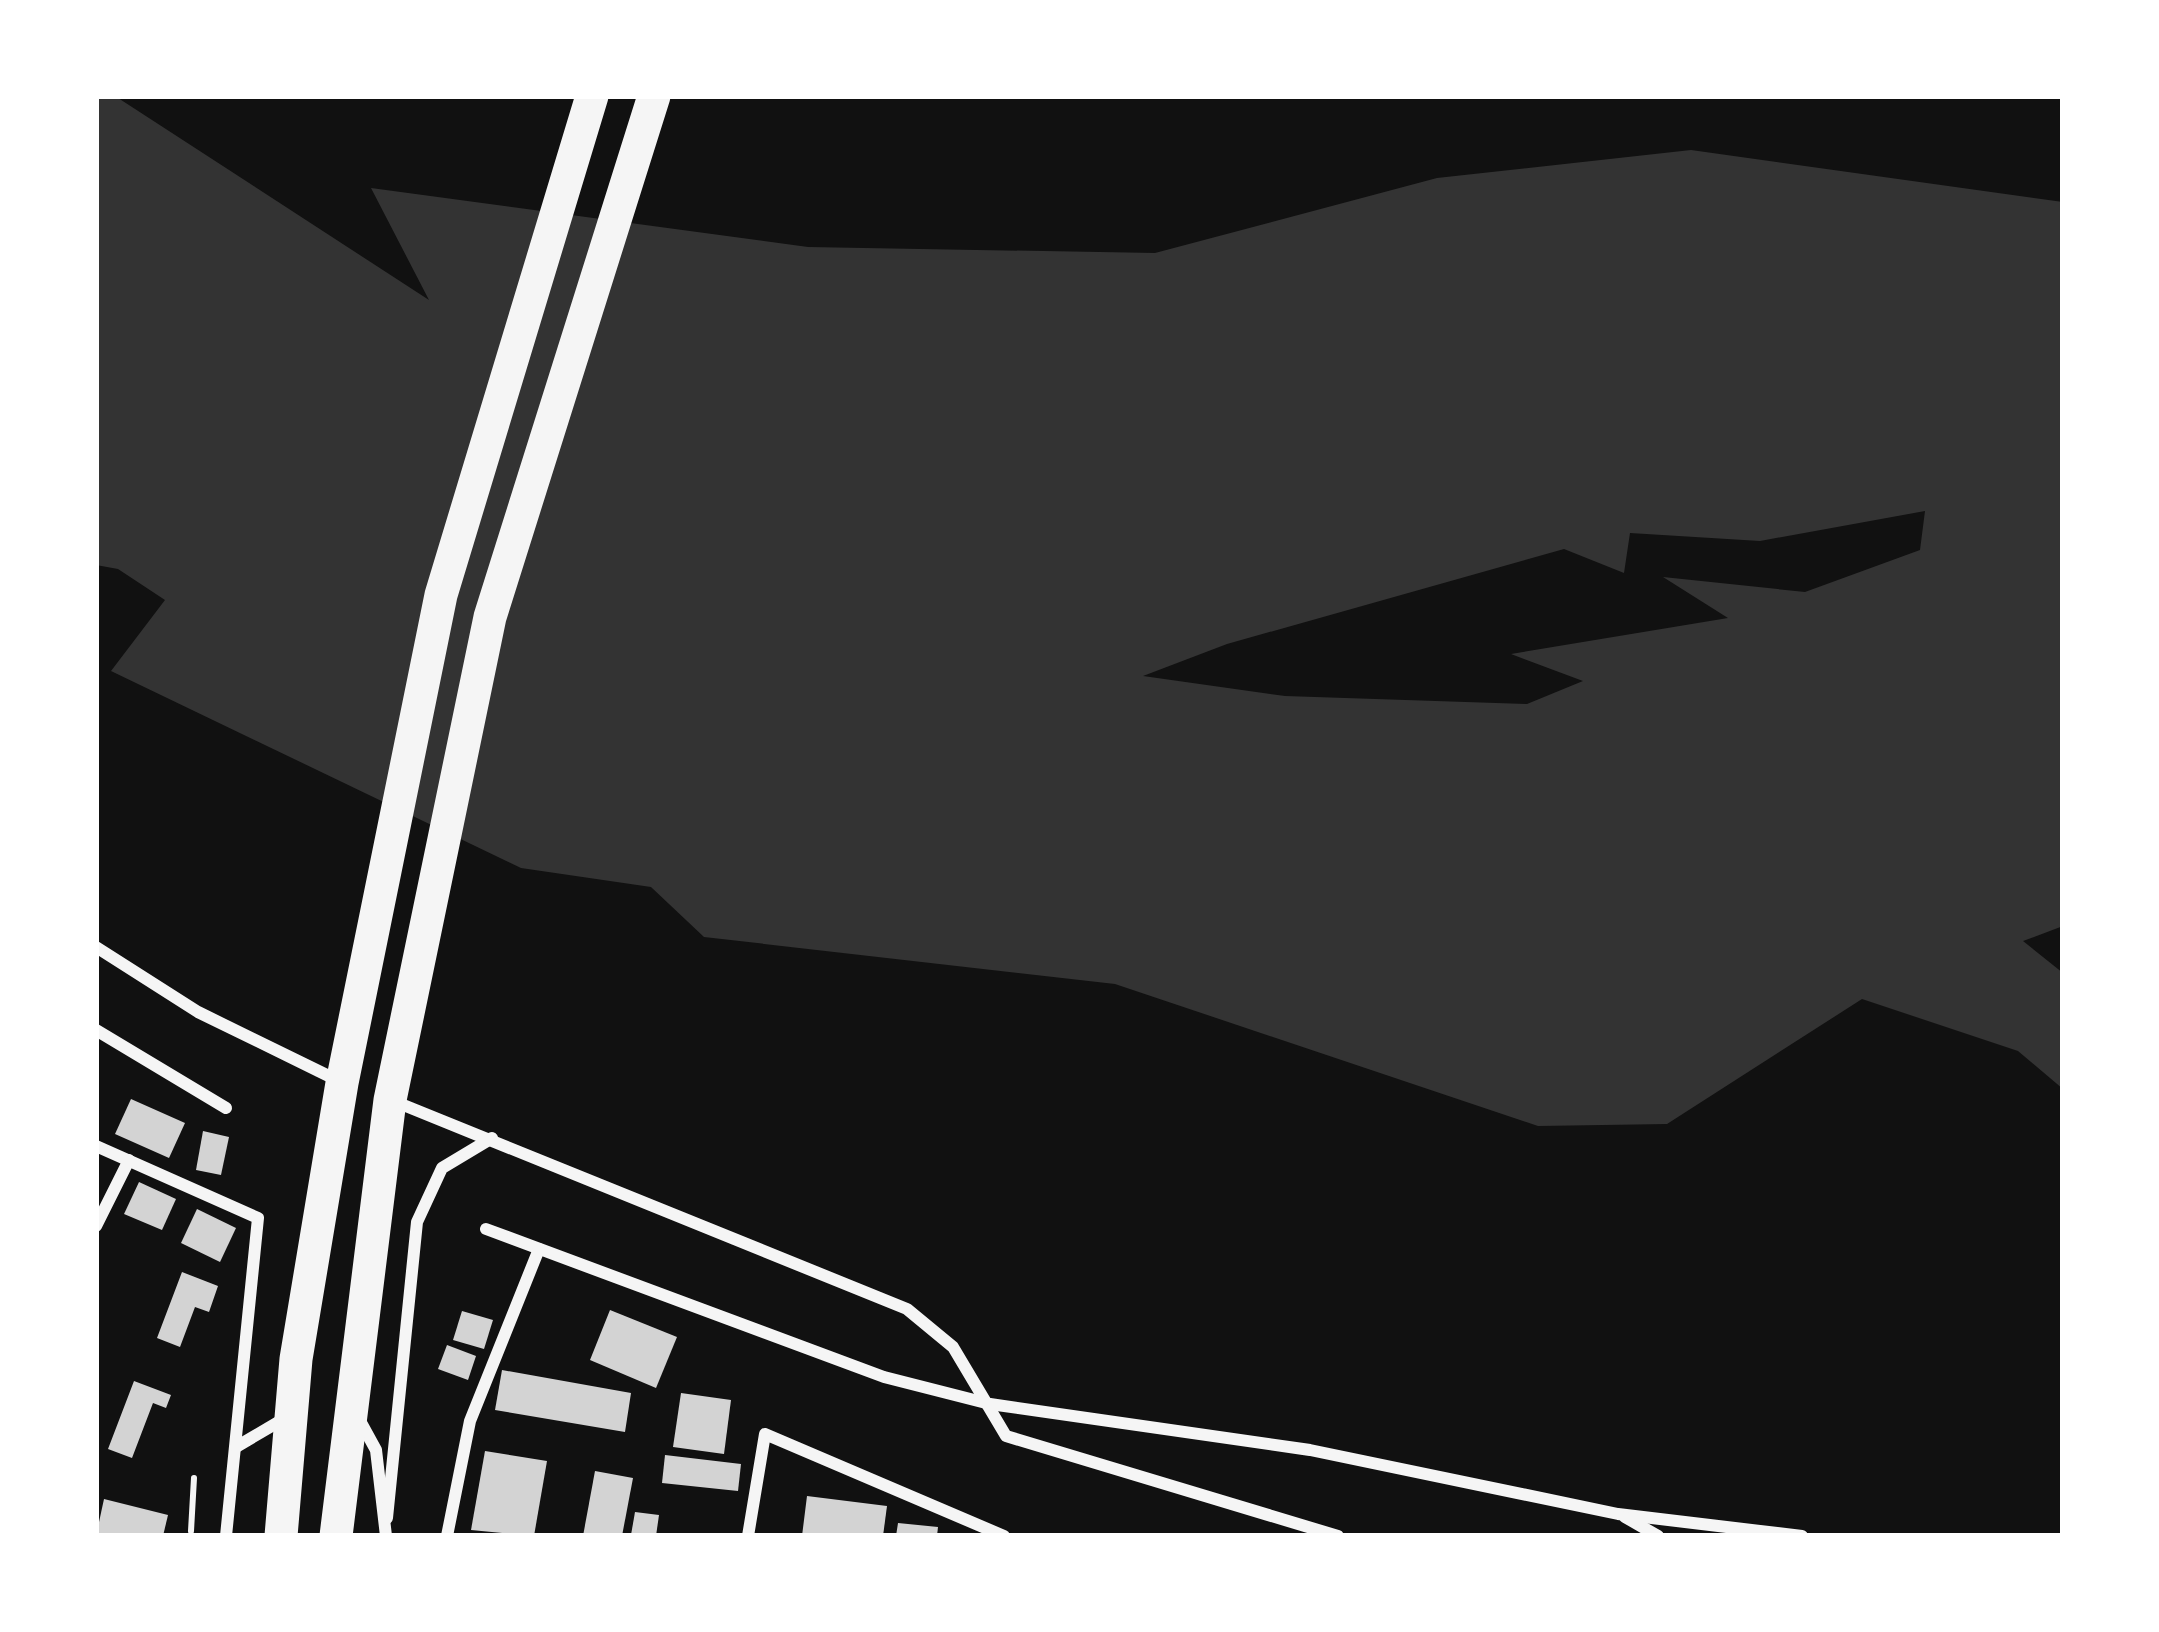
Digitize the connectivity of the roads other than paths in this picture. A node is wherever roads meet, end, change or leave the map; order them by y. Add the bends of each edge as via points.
1 (592, 96) edge
2 (654, 96) edge
3 (96, 947) edge
4 (96, 1030) edge
5 (342, 1083) junction
6 (390, 1100) junction
7 (226, 1108) dead end
8 (492, 1138) junction
9 (96, 1145) edge
10 (129, 1160) junction
11 (96, 1226) edge
12 (486, 1228) dead end
13 (539, 1249) junction
14 (350, 1402) junction
15 (990, 1404) junction
16 (290, 1416) junction
17 (236, 1447) junction
18 (1618, 1514) junction
19 (387, 1518) junction
20 (226, 1536) edge
21 (281, 1536) edge
22 (336, 1536) edge
23 (386, 1536) edge
24 (447, 1536) edge
25 (748, 1536) edge
26 (1004, 1536) edge
27 (1338, 1536) edge
28 (1658, 1536) edge
29 (1802, 1536) edge

1 - 5 highway via 441,595
2 - 6 highway via 490,617
3 - 5 street via 198,1012
4 - 7 street
5 - 16 highway
6 - 8 street
6 - 14 highway
8 - 15 street via 907,1310 953,1347
8 - 19 street via 442,1168 417,1222
9 - 10 street
10 - 11 street
10 - 17 street via 259,1218
12 - 13 street
13 - 15 street via 884,1377
13 - 24 street via 470,1421
14 - 19 street via 376,1450
14 - 22 highway
15 - 18 street via 1310,1450
15 - 27 street via 1006,1436
16 - 17 street
16 - 21 highway
17 - 20 street
18 - 28 street
18 - 29 street
19 - 23 street
25 - 26 street via 765,1434

